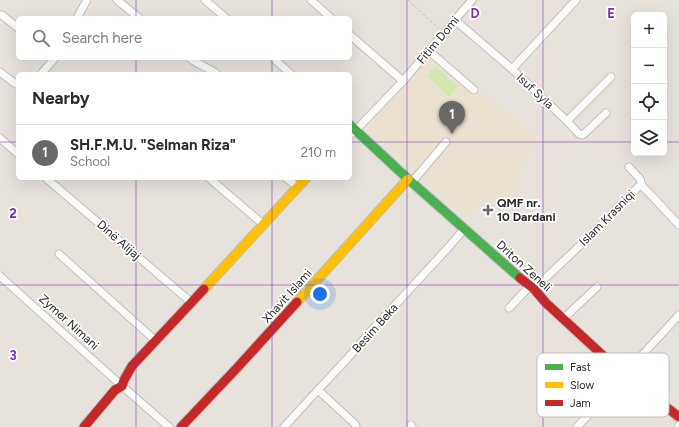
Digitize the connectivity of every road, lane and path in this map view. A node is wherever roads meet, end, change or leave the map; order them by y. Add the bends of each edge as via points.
1 (87, 0) edge
2 (117, 0) edge
3 (205, 0) edge
4 (408, 0) edge
5 (472, 0) edge
6 (576, 0) edge
7 (313, 2) edge
8 (2, 15) dead end
9 (78, 16) edge
10 (137, 16) edge
11 (224, 16) edge
12 (329, 16) edge
13 (455, 20) junction
14 (16, 26) edge
15 (444, 34) junction
16 (352, 37) edge
17 (429, 51) junction
18 (53, 60) edge
19 (192, 60) edge
20 (275, 60) edge
21 (512, 69) junction
22 (0, 72) edge
23 (43, 72) edge
24 (214, 72) edge
25 (289, 72) edge
26 (611, 77) dead end
27 (403, 80) junction
28 (16, 84) edge
29 (474, 90) dead end
30 (606, 113) dead end
31 (567, 121) junction
32 (352, 130) edge
33 (0, 138) edge
34 (446, 142) dead end
35 (16, 152) edge
36 (629, 167) dead end
37 (48, 180) edge
38 (210, 180) edge
39 (289, 180) edge
40 (304, 180) edge
41 (410, 180) junction
42 (642, 186) junction
43 (298, 187) junction
44 (264, 225) junction
45 (679, 225) edge
46 (465, 228) junction
47 (59, 254) dead end
48 (0, 276) edge
49 (532, 287) junction
50 (597, 287) dead end
51 (192, 303) junction
52 (509, 308) dead end
53 (679, 315) edge
54 (564, 318) junction
55 (156, 341) junction
56 (601, 353) edge
57 (643, 353) edge
58 (122, 386) junction
59 (318, 390) junction
60 (669, 408) edge
61 (679, 416) edge
62 (586, 417) edge
63 (84, 427) edge
64 (169, 427) edge
65 (181, 427) edge
66 (284, 427) edge
67 (356, 427) edge
68 (577, 427) edge

1 - 9 street
2 - 10 street
3 - 11 street
4 - 15 path
5 - 13 street, Fitim Domi
6 - 21 street
7 - 12 street
8 - 14 street
13 - 15 street, Fitim Domi
13 - 21 street, Isuf Syla
15 - 17 street, Fitim Domi
16 - 27 street
17 - 27 street, Fitim Domi
17 - 29 street
18 - 23 street
19 - 24 street
20 - 25 street
21 - 31 street, Isuf Syla
22 - 28 street
26 - 31 street
27 - 32 street, Fitim Domi
30 - 31 street, Isuf Syla via 582,135
32 - 41 street, Driton Zeneli
33 - 35 street
34 - 41 street
36 - 42 street via 640,179
37 - 51 street, Dinë Alijaj
38 - 44 street
39 - 43 street
40 - 43 street
41 - 46 street, Driton Zeneli
41 - 65 street, Xhavit Islami
42 - 45 street, Islam Krasniqi
42 - 49 street, Islam Krasniqi
43 - 44 street
44 - 51 street
46 - 49 street, Driton Zeneli
46 - 59 street, Besim Beka
47 - 55 street
48 - 58 street, Zymer Nimani
49 - 52 street, Islam Krasniqi
49 - 54 street, Driton Zeneli
50 - 54 street
51 - 55 street
53 - 57 street
54 - 56 street, Driton Zeneli
55 - 58 street via 132,366
58 - 63 street via 115,390
58 - 64 street, Zymer Nimani
59 - 66 street, Besim Beka
59 - 67 street
60 - 61 street, Driton Zeneli
62 - 68 street

